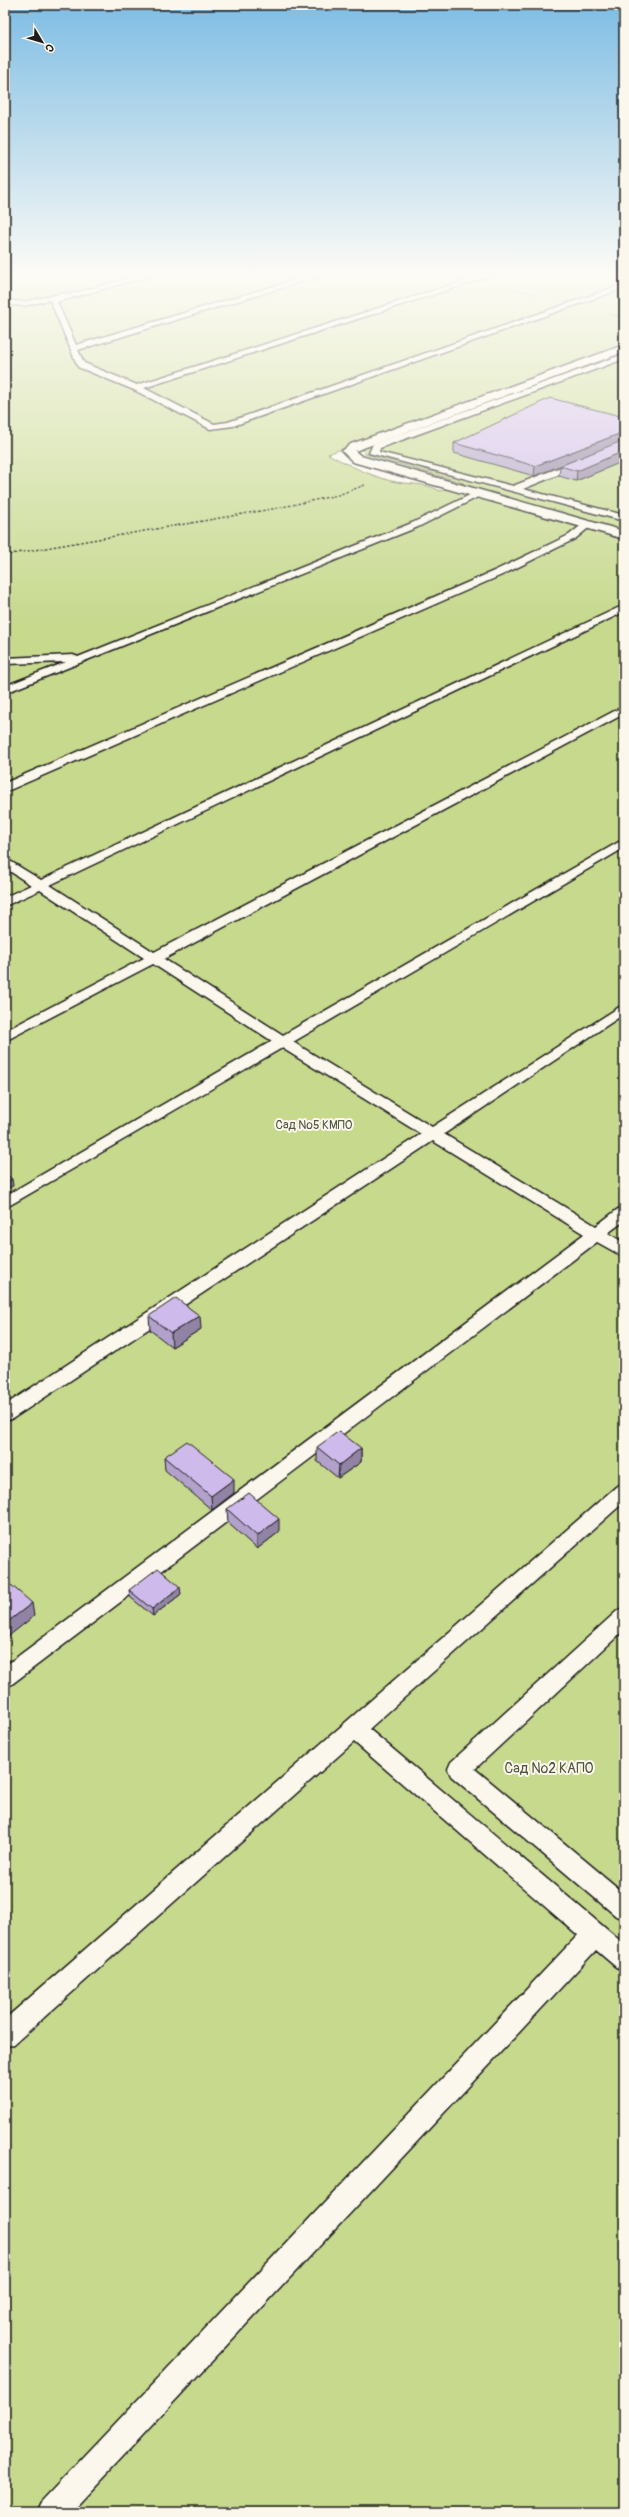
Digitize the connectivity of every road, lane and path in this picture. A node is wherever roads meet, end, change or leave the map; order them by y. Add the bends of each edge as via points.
1 (140, 389) edge
2 (329, 389) edge
3 (510, 389) edge
4 (532, 389) edge
5 (588, 459) edge
6 (401, 472) junction
7 (515, 489) junction
8 (479, 494) junction
9 (624, 518) edge
10 (587, 525) junction
11 (624, 535) edge
12 (5, 554) edge
13 (624, 608) edge
14 (85, 657) junction
15 (5, 661) edge
16 (5, 690) edge
17 (624, 709) edge
18 (5, 788) edge
19 (624, 843) edge
20 (5, 862) edge
21 (42, 885) junction
22 (5, 902) edge
23 (153, 959) junction
24 (624, 1008) edge
25 (5, 1036) edge
26 (283, 1042) junction
27 (434, 1134) junction
28 (5, 1203) edge
29 (624, 1213) edge
30 (597, 1233) junction
31 (624, 1251) edge
32 (5, 1414) edge
33 (624, 1491) edge
34 (624, 1617) edge
35 (5, 1678) edge
36 (355, 1730) junction
37 (624, 1908) edge
38 (594, 1934) junction
39 (624, 1959) edge
40 (5, 2035) edge
41 (51, 2512) edge

1 - 2 lane via 213,427 230,424
3 - 6 street via 355,446 348,451 357,459
4 - 7 lane via 376,446 374,453
5 - 7 lane
6 - 8 street
6 - 12 path via 338,495 278,508
7 - 9 lane via 563,504
8 - 10 street
8 - 14 lane via 415,525
10 - 11 street
10 - 18 lane via 572,537 498,573
13 - 21 lane
14 - 15 lane
14 - 16 lane
17 - 23 lane
19 - 26 lane
20 - 21 lane
21 - 22 lane
21 - 23 lane
23 - 25 lane
23 - 26 lane
24 - 27 lane
26 - 27 lane
26 - 28 lane
27 - 30 lane
27 - 32 lane
29 - 30 lane
30 - 31 lane
30 - 35 lane
33 - 36 lane
34 - 37 lane via 459,1769
36 - 38 lane
36 - 40 lane
38 - 39 lane
38 - 41 lane

